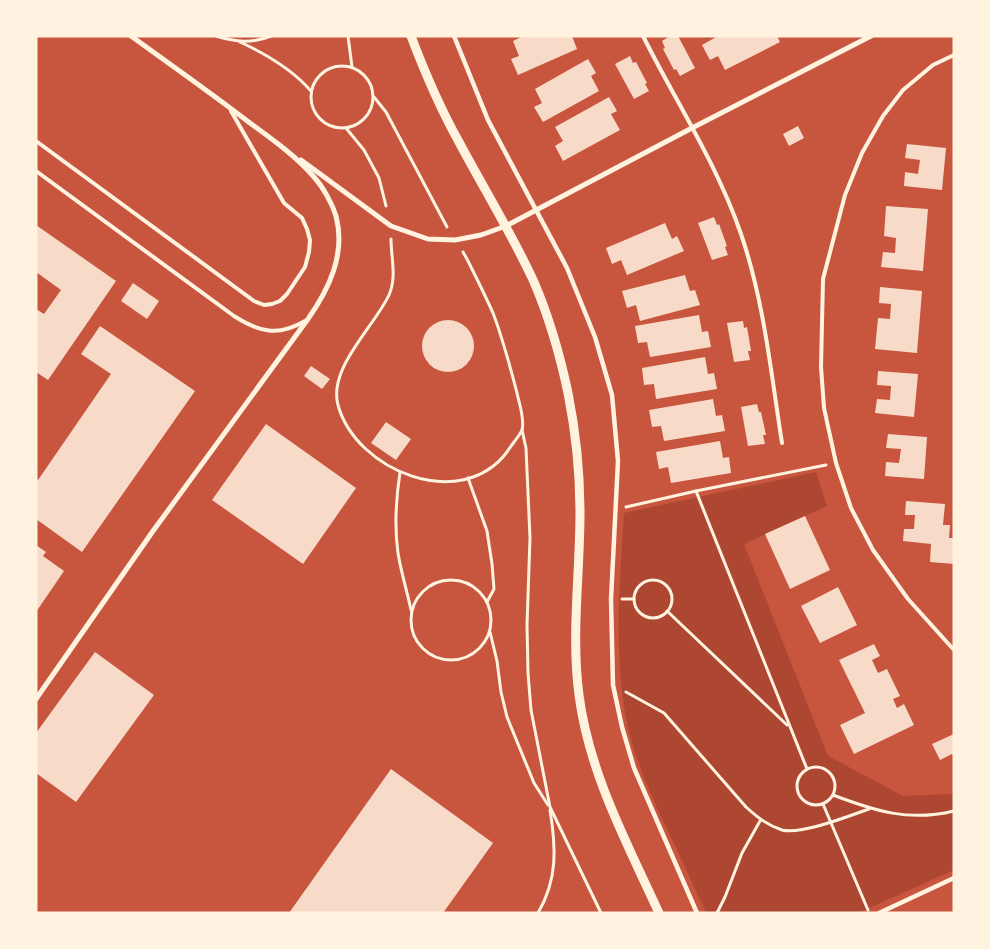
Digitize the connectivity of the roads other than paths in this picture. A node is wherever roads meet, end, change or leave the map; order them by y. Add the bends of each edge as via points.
1 (131, 36) edge
2 (411, 36) edge
3 (454, 36) edge
4 (643, 36) edge
5 (871, 36) edge
6 (954, 56) edge
7 (229, 106) junction
8 (692, 128) junction
9 (36, 141) edge
10 (285, 149) junction
11 (36, 171) edge
12 (536, 210) junction
13 (506, 226) junction
14 (308, 319) junction
15 (782, 443) dead end
16 (954, 650) edge
17 (36, 699) edge
18 (954, 878) edge
19 (659, 913) edge
20 (697, 913) edge
21 (879, 913) edge

1 - 7 street
2 - 13 street via 458,141
3 - 12 street via 488,120
4 - 8 lane
5 - 8 street
6 - 16 lane via 934,66 903,90 883,116 862,153 845,195 823,278 821,367 824,408 836,463 851,508 873,550 908,599
7 - 9 lane via 284,203 302,218 310,240 305,267 287,294 272,304 254,301
7 - 10 street
8 - 12 street
8 - 15 lane via 728,198 757,287
10 - 13 street via 392,226 428,239 455,240
10 - 14 street via 314,177 336,216 337,258 328,288
11 - 14 lane via 249,325 260,330 286,330
12 - 13 street
12 - 20 street via 574,285 595,337 612,395 618,461 611,599 613,685 634,768
13 - 19 street via 534,283 552,332 568,394 578,458 580,506 576,656 579,696 587,734 612,811
14 - 17 street
18 - 21 street

